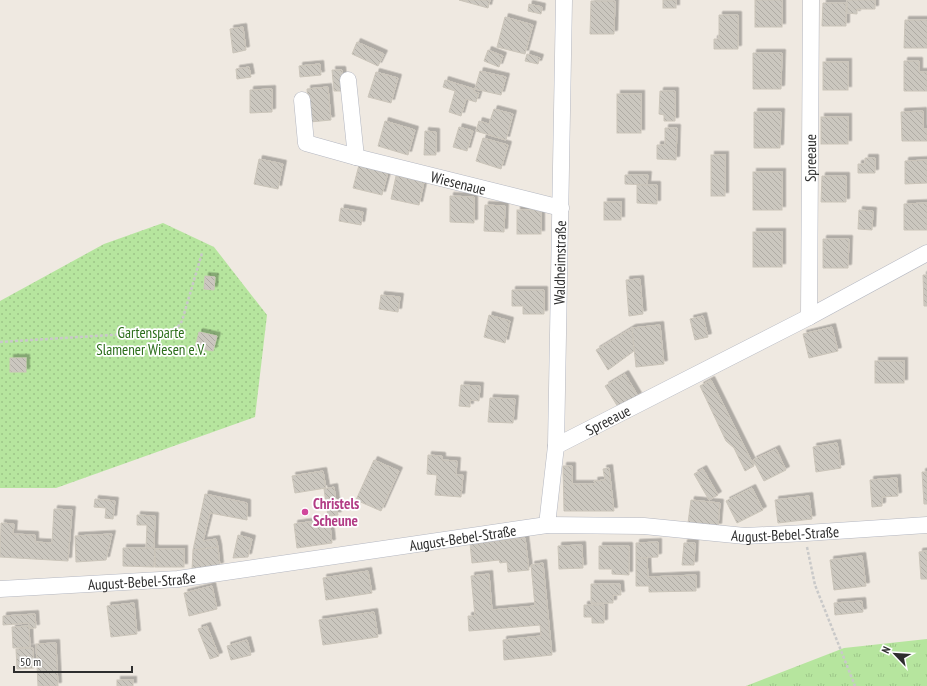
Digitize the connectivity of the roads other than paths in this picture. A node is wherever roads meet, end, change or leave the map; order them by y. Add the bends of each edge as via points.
1 (564, 0) edge
2 (811, 0) edge
3 (348, 80) dead end
4 (302, 100) dead end
5 (356, 156) junction
6 (561, 208) junction
7 (927, 253) edge
8 (809, 317) junction
9 (556, 446) junction
10 (547, 525) junction
11 (927, 525) edge
12 (0, 590) edge

1 - 6 street, Waldheimstraße
2 - 8 street, Spreeaue
3 - 5 street
4 - 5 street, Wiesenaue via 306,143
5 - 6 street, Wiesenaue
6 - 9 street, Waldheimstraße
7 - 8 street, Spreeaue
8 - 9 street, Spreeaue
9 - 10 street, Waldheimstraße
10 - 11 street, August-Bebel-Straße via 644,526 745,536
10 - 12 street, August-Bebel-Straße via 178,579

